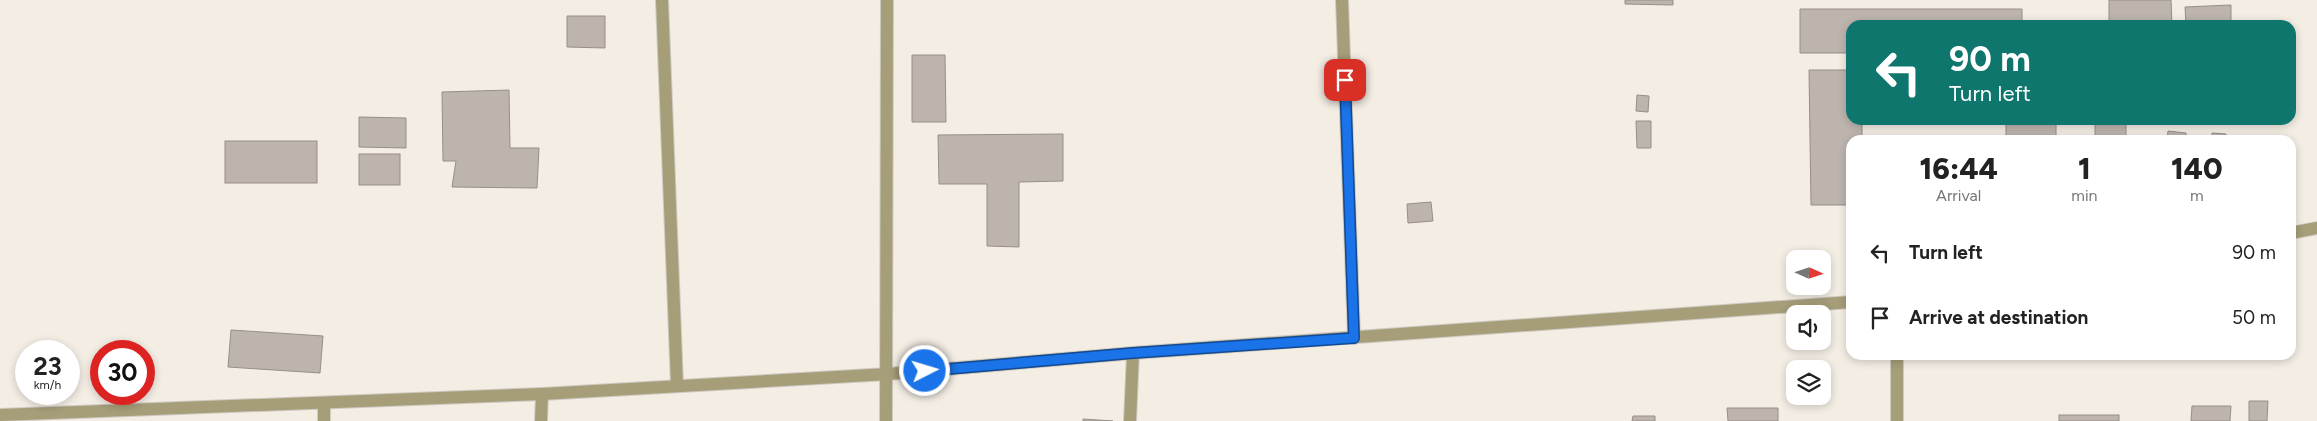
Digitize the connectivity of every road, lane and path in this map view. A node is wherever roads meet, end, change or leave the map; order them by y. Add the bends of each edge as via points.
1 (662, 0) edge
2 (887, 0) edge
3 (1342, 0) edge
4 (2317, 228) edge
5 (2296, 231) edge
6 (1846, 302) edge
7 (1354, 338) junction
8 (1133, 353) junction
9 (1897, 360) edge
10 (888, 374) junction
11 (677, 385) junction
12 (542, 394) junction
13 (324, 403) junction
14 (0, 415) edge
15 (324, 421) edge
16 (541, 421) edge
17 (886, 421) edge
18 (1130, 421) edge
19 (1898, 421) edge

1 - 11 street
2 - 10 street
3 - 7 street
4 - 5 street
6 - 7 street
7 - 8 street
8 - 10 street
8 - 18 street
9 - 19 street
10 - 11 street
10 - 17 street
11 - 12 street
12 - 13 street
12 - 16 street
13 - 14 street
13 - 15 street

